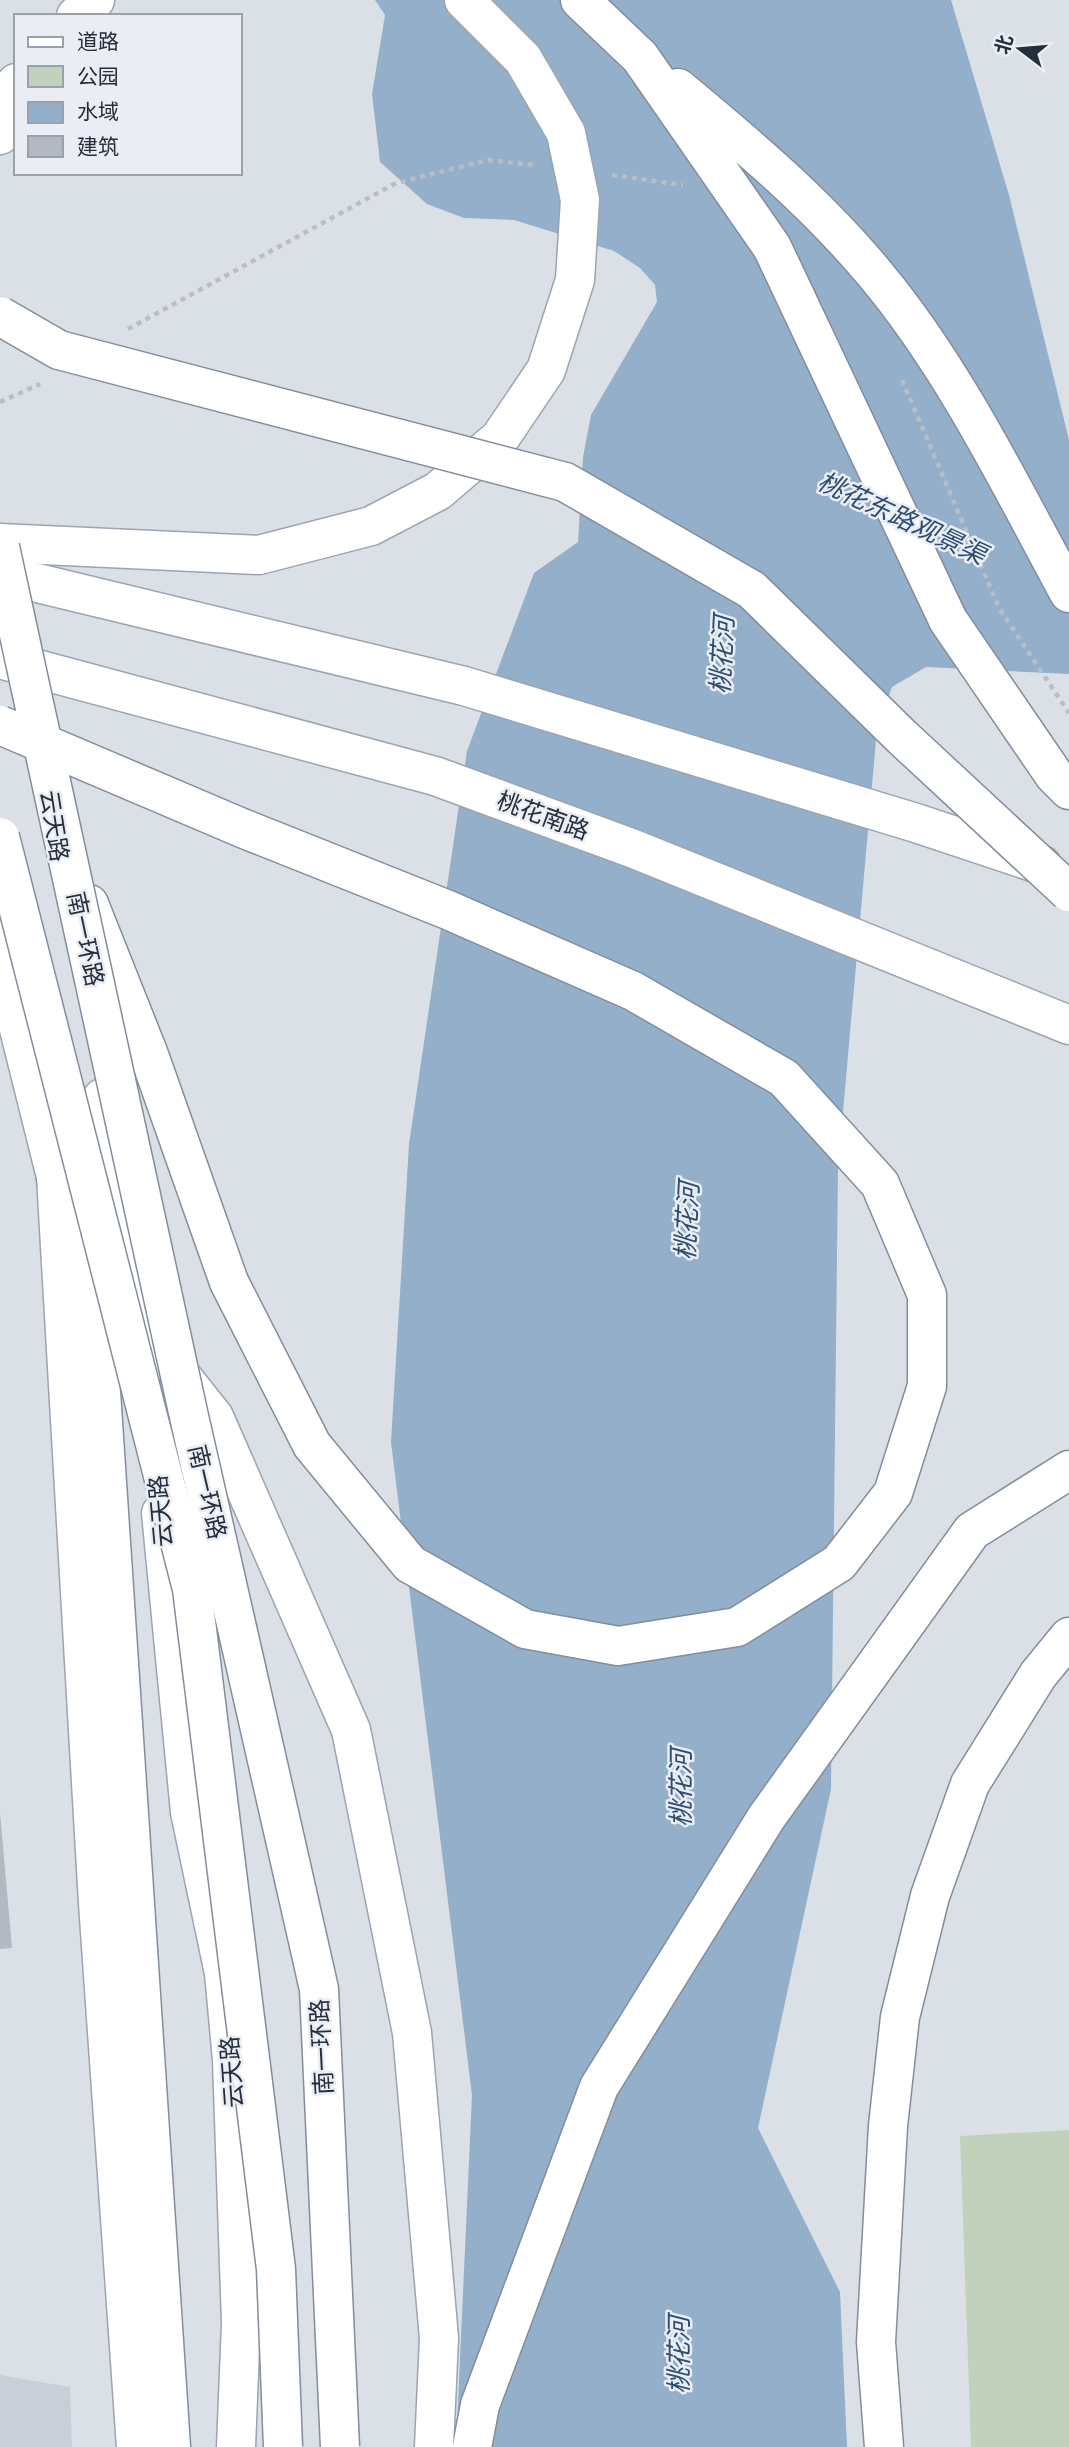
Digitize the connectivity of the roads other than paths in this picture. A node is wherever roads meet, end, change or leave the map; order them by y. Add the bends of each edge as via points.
1 (95, 0) edge
2 (464, 0) edge
3 (580, 0) edge
4 (78, 14) edge
5 (640, 57) junction
6 (14, 90) edge
7 (0, 135) edge
8 (0, 316) edge
9 (0, 545) edge
10 (11, 577) edge
11 (1069, 593) edge
12 (16, 663) edge
13 (0, 725) edge
14 (1061, 783) edge
15 (0, 837) edge
16 (64, 843) junction
17 (1069, 874) edge
18 (1069, 892) edge
19 (0, 915) edge
20 (1069, 1025) edge
21 (57, 1177) junction
22 (144, 1327) junction
23 (1069, 1470) edge
24 (1069, 1637) edge
25 (136, 2447) edge
26 (171, 2447) edge
27 (236, 2447) edge
28 (283, 2447) edge
29 (340, 2447) edge
30 (434, 2447) edge
31 (472, 2447) edge
32 (884, 2447) edge

1 - 4 main road
2 - 9 main road via 523,59 566,133 580,200 575,280 546,370 500,438 438,491 371,526 259,555
3 - 5 main road
5 - 11 main road via 786,177 875,273 984,436
5 - 14 main road via 772,247 948,620
6 - 7 main road
8 - 18 main road, bridge via 59,350 565,482 752,590
9 - 16 main road, 南一环路, bridge
10 - 12 main road, 云天路
10 - 17 main road via 464,687 916,823
12 - 20 main road, 桃花南路 via 435,776 634,849
12 - 22 main road, 云天路 via 57,848
13 - 16 main road, bridge via 633,991 783,1078 880,1184 927,1295 927,1386 892,1493 839,1563 737,1627 618,1646 525,1629 410,1564 312,1445 229,1282 149,1055
15 - 28 main road, 南一环路, bridge via 192,1588 276,2269
16 - 29 main road, 南一环路, bridge via 319,1989
19 - 21 main road via 13,1005
21 - 25 main road
21 - 26 main road via 100,1377
22 - 27 main road, 云天路 via 190,1812 224,1973 232,2060 241,2323
22 - 30 main road via 214,1418 351,1730 412,2033 439,2338
23 - 31 main road via 972,1531 766,1818 598,2087 480,2405
24 - 32 main road via 1038,1675 970,1784 930,1896 900,2017 888,2126 876,2342

